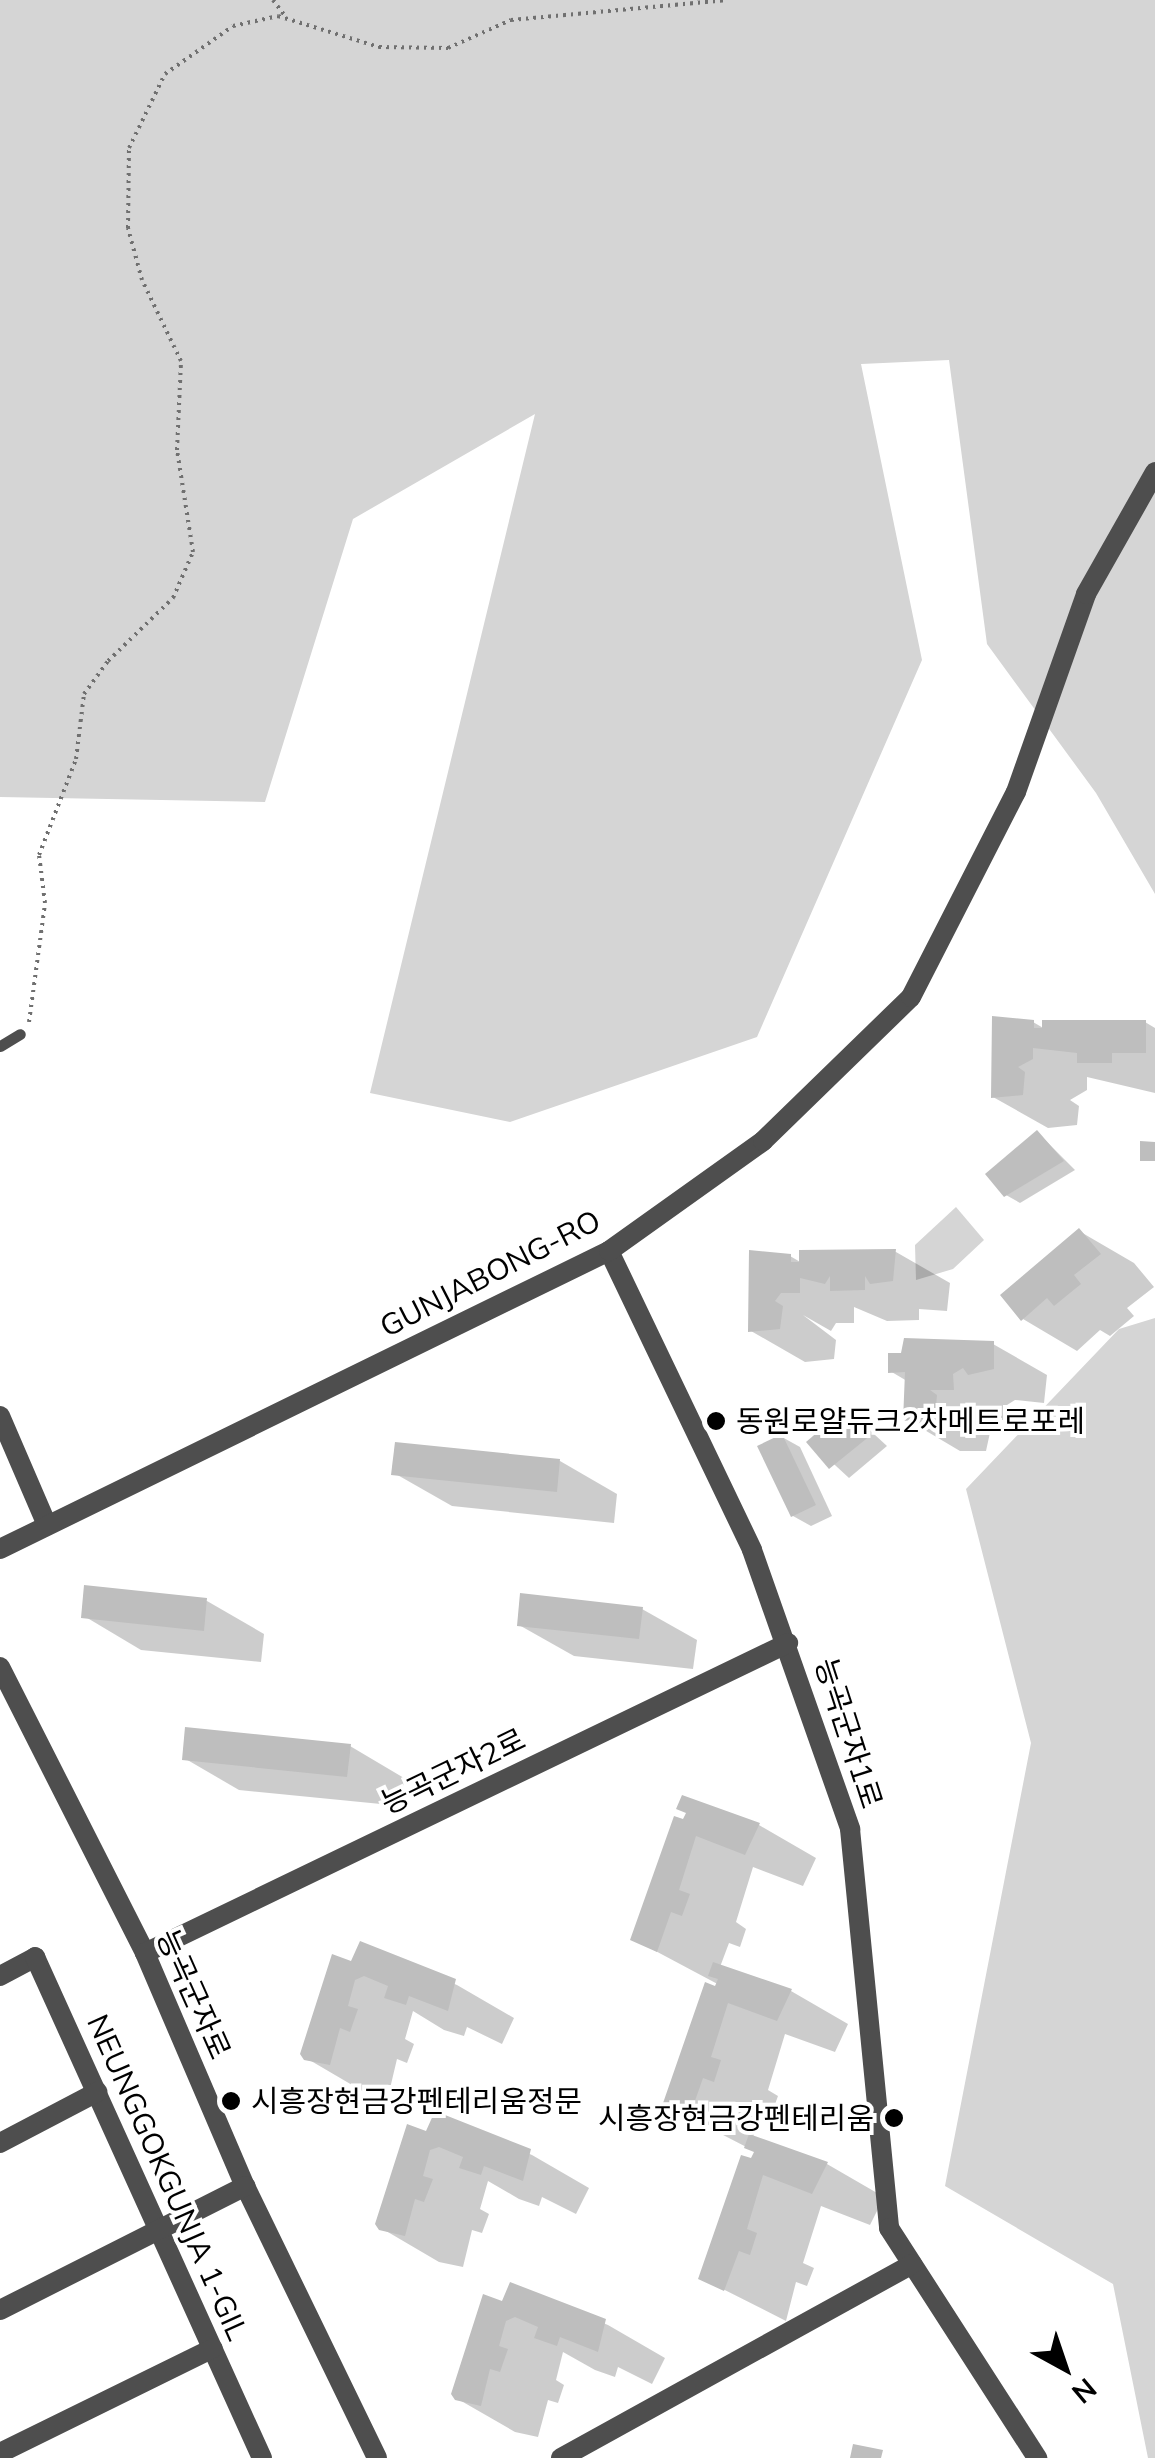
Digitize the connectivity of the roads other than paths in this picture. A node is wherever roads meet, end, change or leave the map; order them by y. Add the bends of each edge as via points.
1 (1155, 472) edge
2 (20, 1034) road end
3 (0, 1046) edge
4 (609, 1251) junction
5 (0, 1416) edge
6 (48, 1525) junction
7 (0, 1549) edge
8 (788, 1642) junction
9 (0, 1667) edge
10 (145, 1953) junction
11 (0, 1976) edge
12 (97, 2092) junction
13 (0, 2143) edge
14 (245, 2186) junction
15 (160, 2229) junction
16 (912, 2264) junction
17 (0, 2310) edge
18 (213, 2348) junction
19 (0, 2454) edge
20 (262, 2458) edge
21 (377, 2458) edge
22 (560, 2458) edge
23 (1037, 2458) edge

1 - 4 street, GUNJABONG-RO via 1086,594 1016,792 911,998 763,1141
2 - 3 lane
4 - 6 street, GUNJABONG-RO
4 - 8 street, 능곡군자1로 via 752,1550
5 - 6 street
6 - 7 street, GUNJABONG-RO
8 - 10 street, 능곡군자2로
8 - 16 street, 능곡군자1로 via 850,1829 889,2228
9 - 10 street, 능곡군자로
10 - 14 street, 능곡군자로
11 - 12 street, NEUNGGOKGUNJA 1-GIL via 35,1957
12 - 13 street
12 - 15 street, NEUNGGOKGUNJA 1-GIL
14 - 15 street
14 - 21 street, 능곡군자로
15 - 17 street
15 - 18 street, NEUNGGOKGUNJA 1-GIL
16 - 22 street
16 - 23 street, 능곡군자1로
18 - 19 street
18 - 20 street, NEUNGGOKGUNJA 1-GIL

